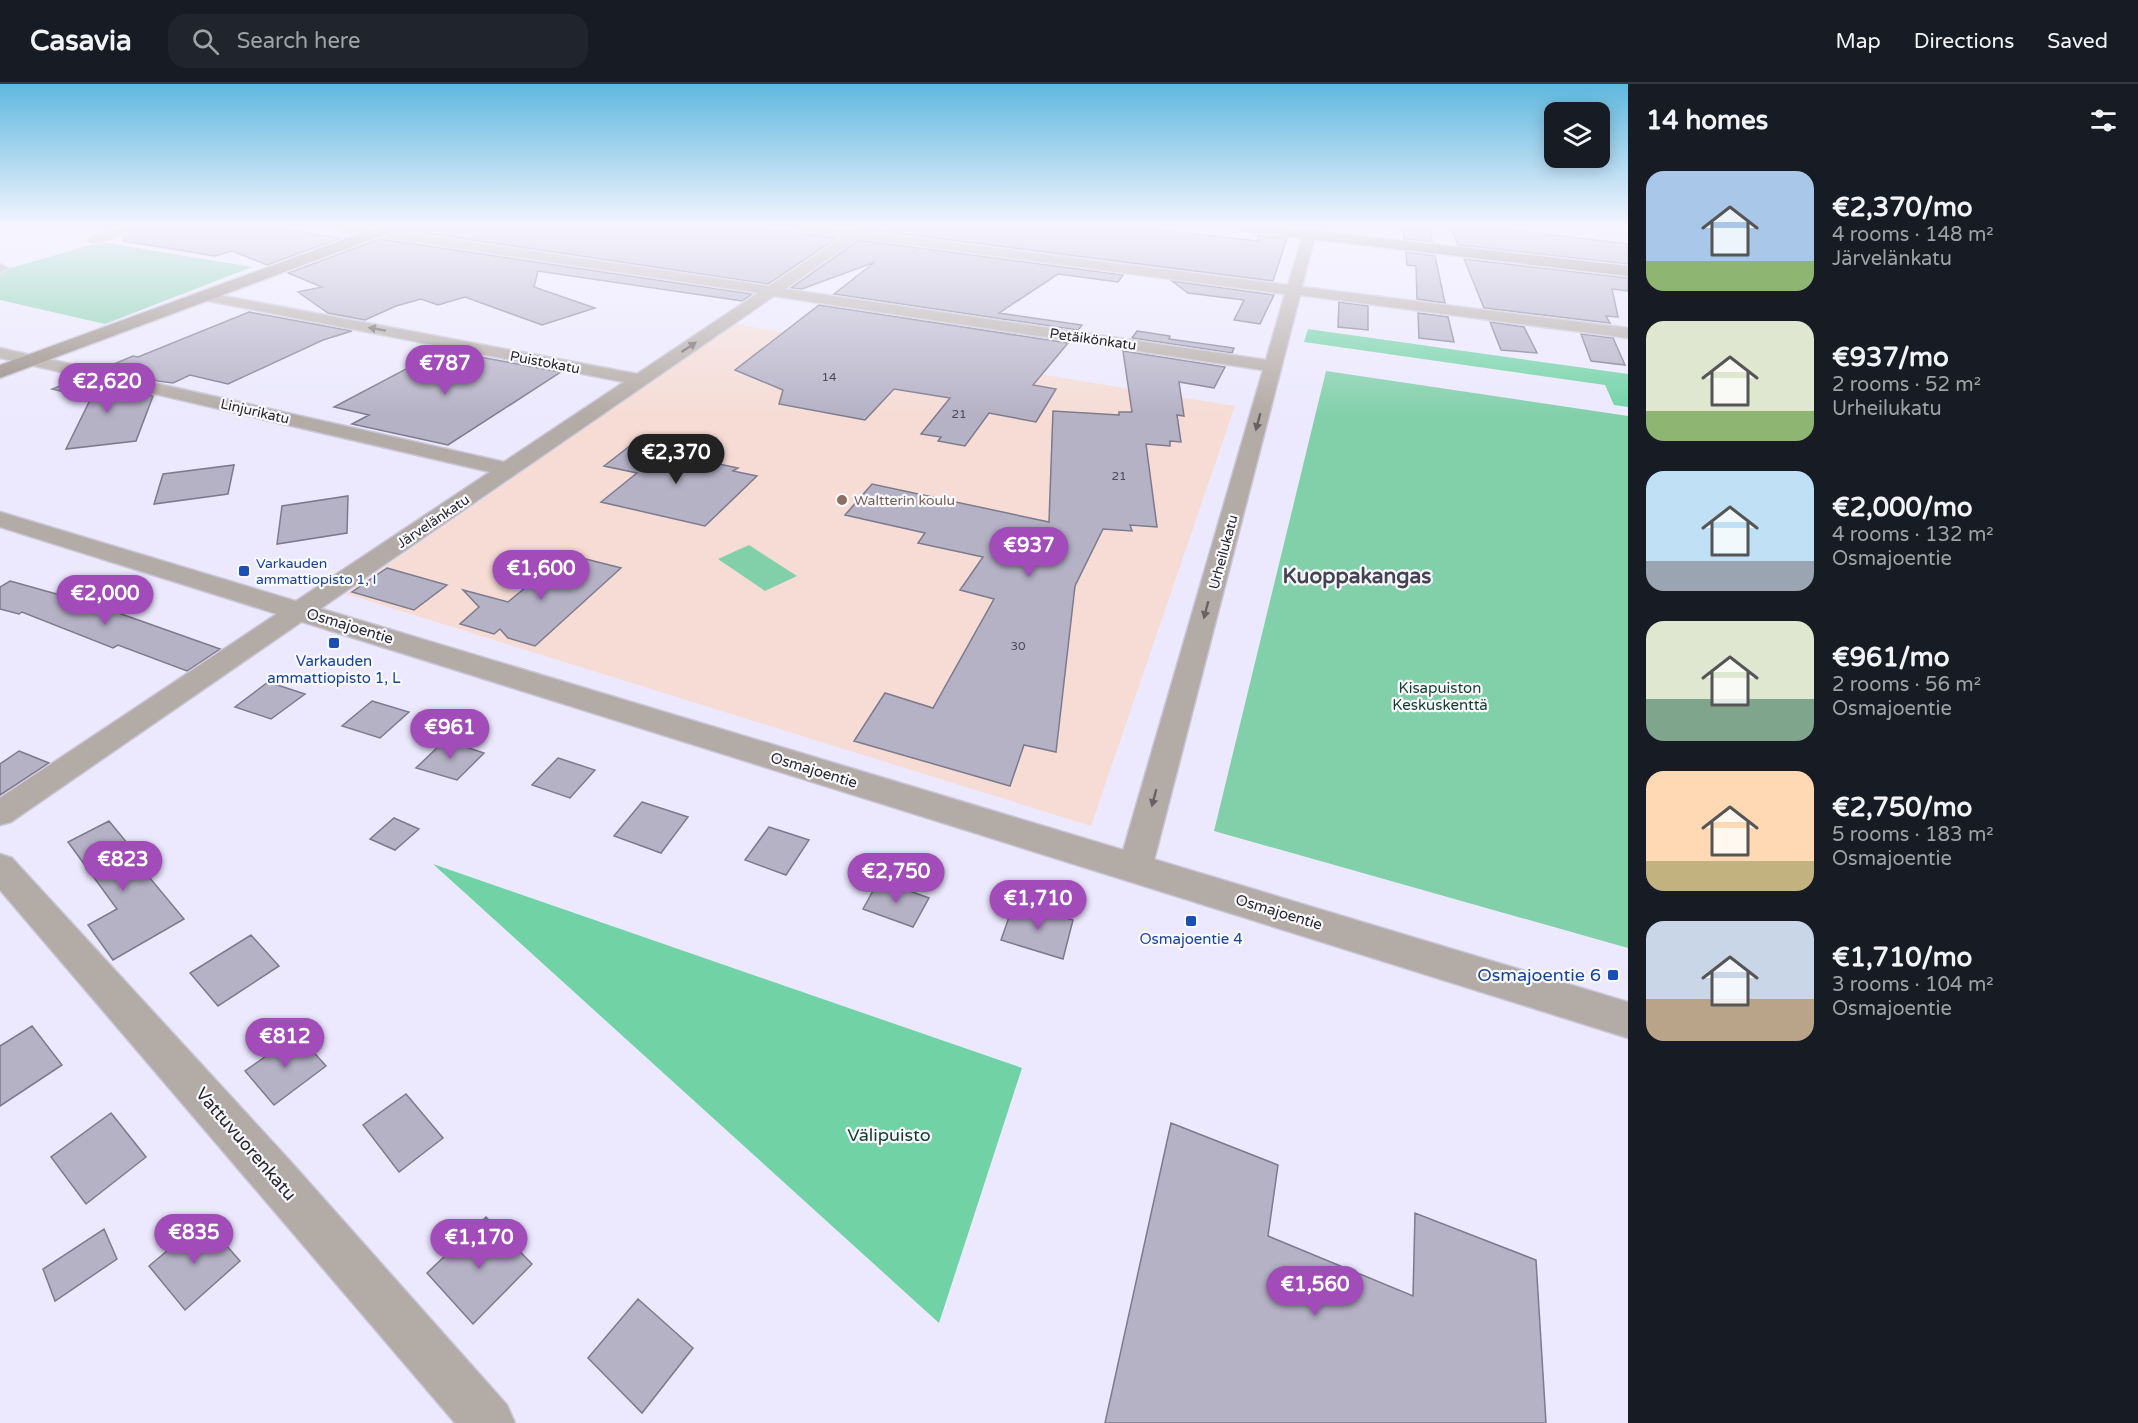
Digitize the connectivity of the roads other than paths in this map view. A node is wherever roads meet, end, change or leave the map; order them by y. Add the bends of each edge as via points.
1 (221, 289) edge
2 (755, 289) edge
3 (775, 289) edge
4 (1283, 289) edge
5 (1294, 291) junction
6 (771, 292) junction
7 (203, 296) junction
8 (1628, 333) edge
9 (0, 353) edge
10 (32, 360) junction
11 (1274, 366) junction
12 (0, 372) edge
13 (640, 380) junction
14 (510, 470) junction
15 (0, 519) edge
16 (300, 611) junction
17 (0, 814) edge
18 (0, 867) edge
19 (1135, 868) junction
20 (1628, 1020) edge
21 (489, 1423) edge

1 - 7 main road
2 - 6 street, Petäikönkatu
3 - 6 street, Järvelänkatu
4 - 5 street
5 - 8 street
5 - 11 street, Urheilukatu
6 - 11 street, Petäikönkatu
13 -> 6 street, Järvelänkatu
7 - 10 main road
13 -> 7 street, Puistokatu
9 - 10 street, Linjurikatu
10 - 12 main road
10 - 14 street, Linjurikatu
11 -> 19 street, Urheilukatu
13 - 14 street, Järvelänkatu
14 - 16 street, Järvelänkatu
15 - 16 street, Osmajoentie
16 - 17 street, Järvelänkatu
16 - 19 street, Osmajoentie
18 - 21 street, Vattuvuorenkatu
19 - 20 street, Osmajoentie

